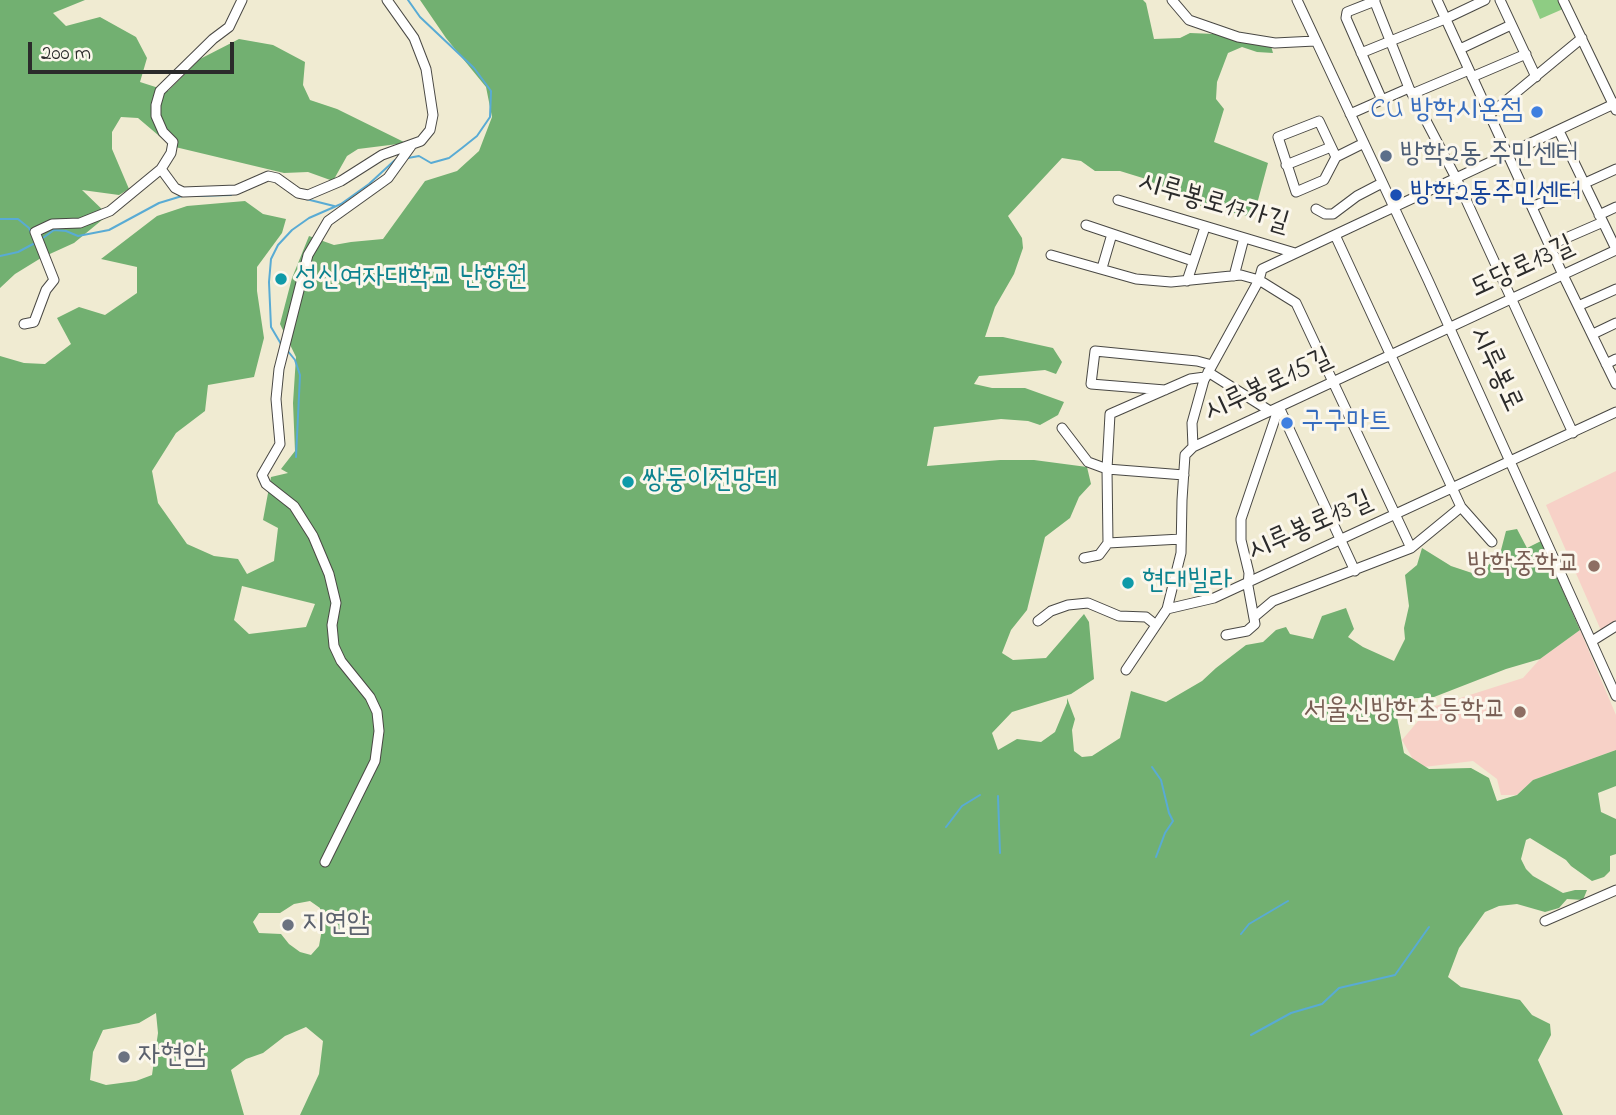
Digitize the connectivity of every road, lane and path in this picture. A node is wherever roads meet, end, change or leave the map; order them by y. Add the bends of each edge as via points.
1 (242, 0) edge
2 (387, 0) edge
3 (1173, 0) edge
4 (1297, 0) edge
5 (1375, 0) edge
6 (1437, 0) edge
7 (1485, 0) edge
8 (1500, 0) edge
9 (1563, 0) edge
10 (1445, 19) junction
11 (1511, 25) junction
12 (1582, 38) junction
13 (1315, 41) junction
14 (1392, 41) junction
15 (1460, 49) junction
16 (1361, 53) junction
17 (1526, 54) junction
18 (1470, 74) junction
19 (1536, 77) junction
20 (1411, 91) junction
21 (1382, 100) junction
22 (1615, 106) edge
23 (1350, 114) junction
24 (1490, 114) junction
25 (1559, 131) junction
26 (1364, 143) junction
27 (1331, 147) junction
28 (410, 148) junction
29 (1509, 154) junction
30 (1336, 157) junction
31 (1286, 164) junction
32 (161, 169) junction
33 (1616, 169) edge
34 (1456, 178) junction
35 (1382, 183) junction
36 (1585, 184) junction
37 (1118, 200) dead end
38 (1393, 207) junction
39 (1532, 207) junction
40 (1616, 207) edge
41 (1316, 209) dead end
42 (1601, 218) junction
43 (1086, 225) dead end
44 (1205, 227) junction
45 (1112, 234) junction
46 (1335, 235) junction
47 (1244, 238) junction
48 (1550, 245) junction
49 (1616, 250) edge
50 (1295, 253) junction
51 (1051, 255) dead end
52 (1193, 261) junction
53 (1102, 268) junction
54 (1563, 275) junction
55 (1234, 276) junction
56 (1187, 281) junction
57 (1259, 281) junction
58 (1616, 289) edge
59 (1513, 299) junction
60 (1578, 306) junction
61 (1616, 323) edge
62 (24, 324) dead end
63 (1450, 328) junction
64 (1593, 334) junction
65 (1390, 356) junction
66 (1616, 359) edge
67 (1606, 364) junction
68 (1208, 371) junction
69 (1334, 382) junction
70 (1616, 384) edge
71 (1166, 390) junction
72 (1274, 409) junction
73 (1616, 412) edge
74 (1062, 428) dead end
75 (1573, 433) junction
76 (1193, 447) junction
77 (1511, 461) junction
78 (1107, 469) junction
79 (1184, 475) junction
80 (1452, 489) junction
81 (1461, 507) junction
82 (1395, 515) junction
83 (1181, 539) junction
84 (1339, 539) junction
85 (1492, 542) dead end
86 (1108, 543) junction
87 (1411, 548) junction
88 (1084, 558) dead end
89 (1354, 571) junction
90 (1248, 581) junction
91 (1167, 609) junction
92 (1254, 617) junction
93 (1038, 621) dead end
94 (1156, 625) junction
95 (1614, 629) edge
96 (1226, 635) dead end
97 (1592, 641) junction
98 (1126, 670) dead end
99 (1616, 696) edge
100 (325, 862) dead end
101 (1616, 890) edge
102 (1545, 921) dead end

1 - 32 street via 229,27 160,92 156,116 173,142
2 - 28 street via 417,44 431,95 430,128 424,139
3 - 13 street via 1189,20 1238,37 1275,43
4 - 13 street, 시루봉로
5 - 14 street
5 - 16 street via 1346,15
6 - 10 street
7 - 10 street
8 - 11 street
9 - 12 street
10 - 14 street
10 - 15 street
11 - 15 street
11 - 17 street
12 - 19 street
12 - 22 street
13 - 23 street, 시루봉로
14 - 16 street
14 - 20 street
15 - 18 street
16 - 21 street
17 - 18 street
17 - 19 street
18 - 20 street
18 - 24 street
19 - 24 street
20 - 21 street
20 - 34 street
21 - 23 street
22 - 25 street
23 - 26 street, 시루봉로
24 - 29 street
25 - 29 street
25 - 36 street
26 - 30 street
26 - 35 street, 시루봉로
27 - 30 street
27 - 31 street
27 - 31 street via 1319,121 1279,134
28 - 32 street via 382,155 346,179 308,195 268,176 236,190 183,192
28 - 100 street via 388,178 328,221 303,268 279,369 280,444 263,478 294,506 319,547 336,603 334,646 374,704 379,722 375,761
29 - 34 street
29 - 39 street
30 - 31 street via 1324,180 1296,192
32 - 62 street via 103,215 80,223 52,224 35,232 54,280 34,322
33 - 36 street
34 - 38 street
34 - 59 street
35 - 38 street, 시루봉로
35 - 41 street via 1333,214
36 - 39 street
36 - 42 street
37 - 44 street, 시루봉로17가길
38 - 46 street
38 - 63 street, 시루봉로
39 - 48 street
40 - 42 street
42 - 48 street
42 - 49 street
43 - 45 street
44 - 47 street, 시루봉로17가길
44 - 52 street
45 - 52 street
45 - 53 street
46 - 50 street
46 - 65 street
47 - 50 street, 시루봉로17가길
47 - 55 street
48 - 54 street
49 - 54 street, 도당로13길
50 - 57 street via 1262,269
51 - 53 street
52 - 56 street
53 - 56 street via 1136,279
54 - 59 street, 도당로13길
54 - 60 street
55 - 56 street
55 - 57 street
57 - 68 street
57 - 69 street via 1296,303
58 - 60 street
59 - 63 street, 도당로13길
59 - 75 street
60 - 64 street
61 - 64 street
63 - 65 street, 시루봉로15길
63 - 77 street, 시루봉로
64 - 67 street
65 - 69 street, 시루봉로15길
65 - 80 street
66 - 67 street
67 - 70 street
68 - 71 street
68 - 71 street via 1198,361 1095,351 1091,384
68 - 72 street
68 - 76 street via 1192,423
69 - 72 street, 시루봉로15길
69 - 82 street
71 - 78 street via 1110,414
72 - 76 street, 시루봉로15길
72 - 84 street
72 - 90 street via 1241,519
73 - 75 street
74 - 78 street via 1088,462
75 - 77 street
76 - 79 street, 시루봉로15길 via 1185,455
77 - 80 street
77 - 97 street, 시루봉로
78 - 79 street
78 - 86 street
79 - 83 street, 시루봉로15길
80 - 81 street
80 - 82 street
81 - 85 street
81 - 87 street
82 - 84 street, 시루봉로13길
82 - 87 street
83 - 86 street
83 - 91 street, 시루봉로15길
84 - 89 street
84 - 90 street, 시루봉로13길
86 - 88 street via 1099,555
87 - 89 street
89 - 92 street via 1273,601
90 - 91 street, 시루봉로13길 via 1214,598
90 - 92 street
91 - 94 street, 시루봉로15길
92 - 96 street via 1251,629
93 - 94 street via 1051,611 1088,603 1119,616 1146,617
94 - 98 street, 시루봉로15길
95 - 97 street
97 - 99 street, 시루봉로
101 - 102 street

